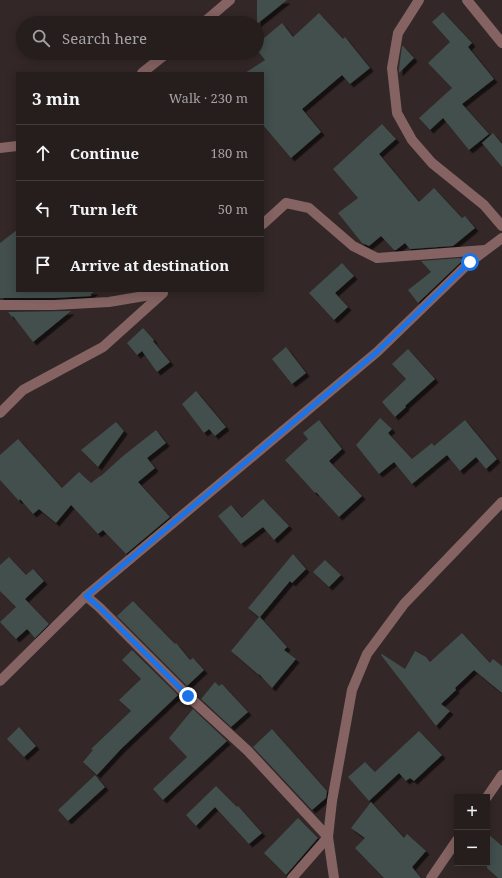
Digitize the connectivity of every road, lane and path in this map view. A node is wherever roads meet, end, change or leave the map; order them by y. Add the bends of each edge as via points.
1 (230, 0) edge
2 (419, 0) edge
3 (467, 0) edge
4 (211, 16) edge
5 (502, 42) edge
6 (158, 60) edge
7 (143, 72) edge
8 (16, 146) edge
9 (0, 148) edge
10 (264, 223) edge
11 (502, 226) edge
12 (502, 238) edge
13 (486, 250) junction
14 (166, 292) edge
15 (0, 305) edge
16 (0, 414) edge
17 (502, 502) edge
18 (86, 596) junction
19 (0, 681) edge
20 (502, 775) edge
21 (489, 794) edge
22 (328, 837) junction
23 (454, 844) edge
24 (292, 878) edge
25 (334, 878) edge
26 (431, 878) edge

1 - 4 street
2 - 11 street via 398,33 392,68 397,113 412,140 432,163 484,205
3 - 5 street
6 - 7 street
8 - 9 street
10 - 13 street via 286,203 309,208 353,246 377,258
12 - 13 street
13 - 18 street via 470,262 377,352
14 - 15 street via 109,302
14 - 16 street via 103,347 23,390
17 - 22 street via 404,604 367,654 352,690
18 - 19 street
18 - 22 street via 248,751
20 - 21 street
22 - 24 street
22 - 25 street
23 - 26 street

